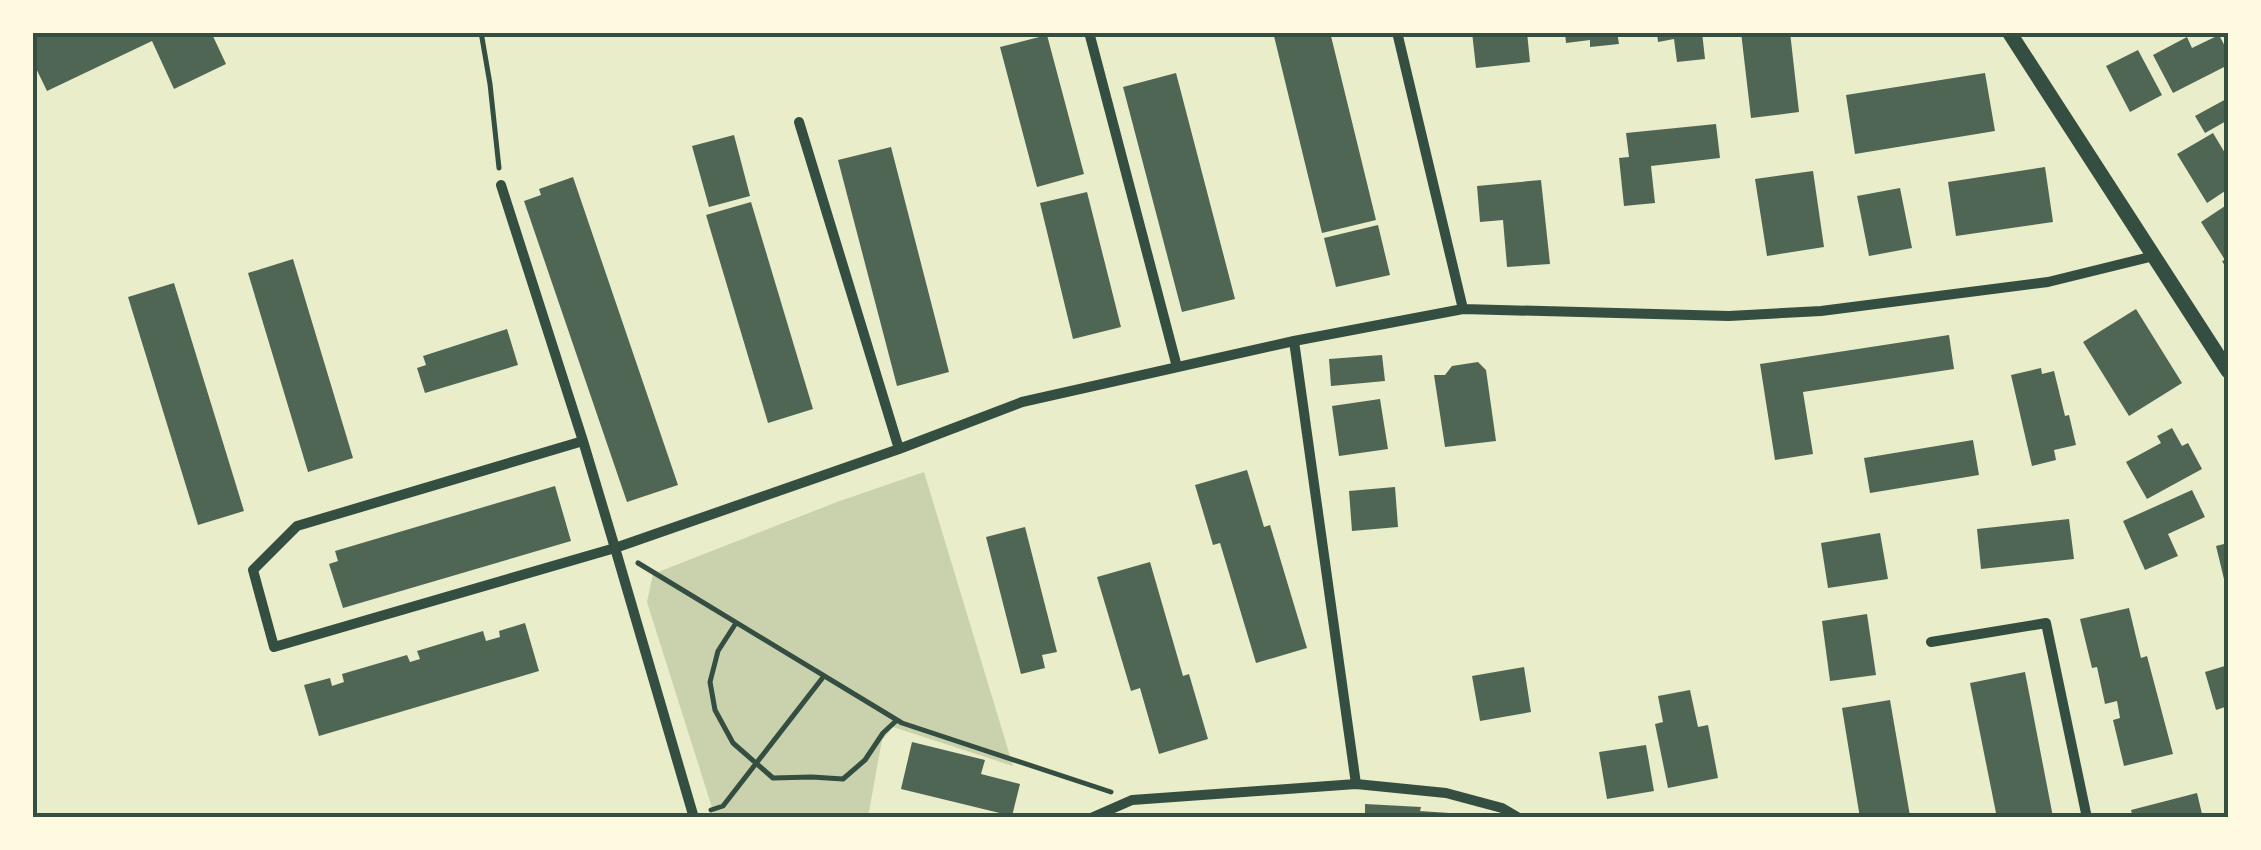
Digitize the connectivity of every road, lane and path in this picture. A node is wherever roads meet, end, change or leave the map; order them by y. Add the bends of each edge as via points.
1 (481, 32) edge
2 (1089, 32) edge
3 (1397, 32) edge
4 (2017, 38) edge
5 (799, 122) dead end
6 (501, 186) joint
7 (2154, 256) junction
8 (1463, 309) junction
9 (1294, 341) junction
10 (1176, 367) junction
11 (2228, 371) edge
12 (583, 441) junction
13 (900, 449) junction
14 (614, 548) junction
15 (736, 624) junction
16 (1931, 642) dead end
17 (824, 676) junction
18 (897, 720) junction
19 (756, 764) junction
20 (1356, 784) junction
21 (1132, 800) junction
22 (694, 816) edge
23 (1090, 818) edge
24 (1519, 818) edge
25 (2087, 818) edge

1 - 6 path
2 - 10 street
3 - 8 street
4 - 7 street
5 - 13 street
6 - 12 street
7 - 8 street via 2048,282 1821,311 1729,316
7 - 11 street
8 - 9 street
9 - 10 street
9 - 20 street
10 - 13 street via 1022,402
12 - 14 street
12 - 14 street via 297,526 253,570 274,647
13 - 14 street
14 - 15 path
14 - 22 street
15 - 17 path
15 - 19 path via 718,651 710,682 715,710 733,744
16 - 25 street via 2046,623
17 - 18 path
17 - 19 path
18 - 19 path via 843,779 773,778
18 - 21 path
19 - 22 path via 723,806
20 - 21 street
20 - 24 street via 1446,793
21 - 23 street

